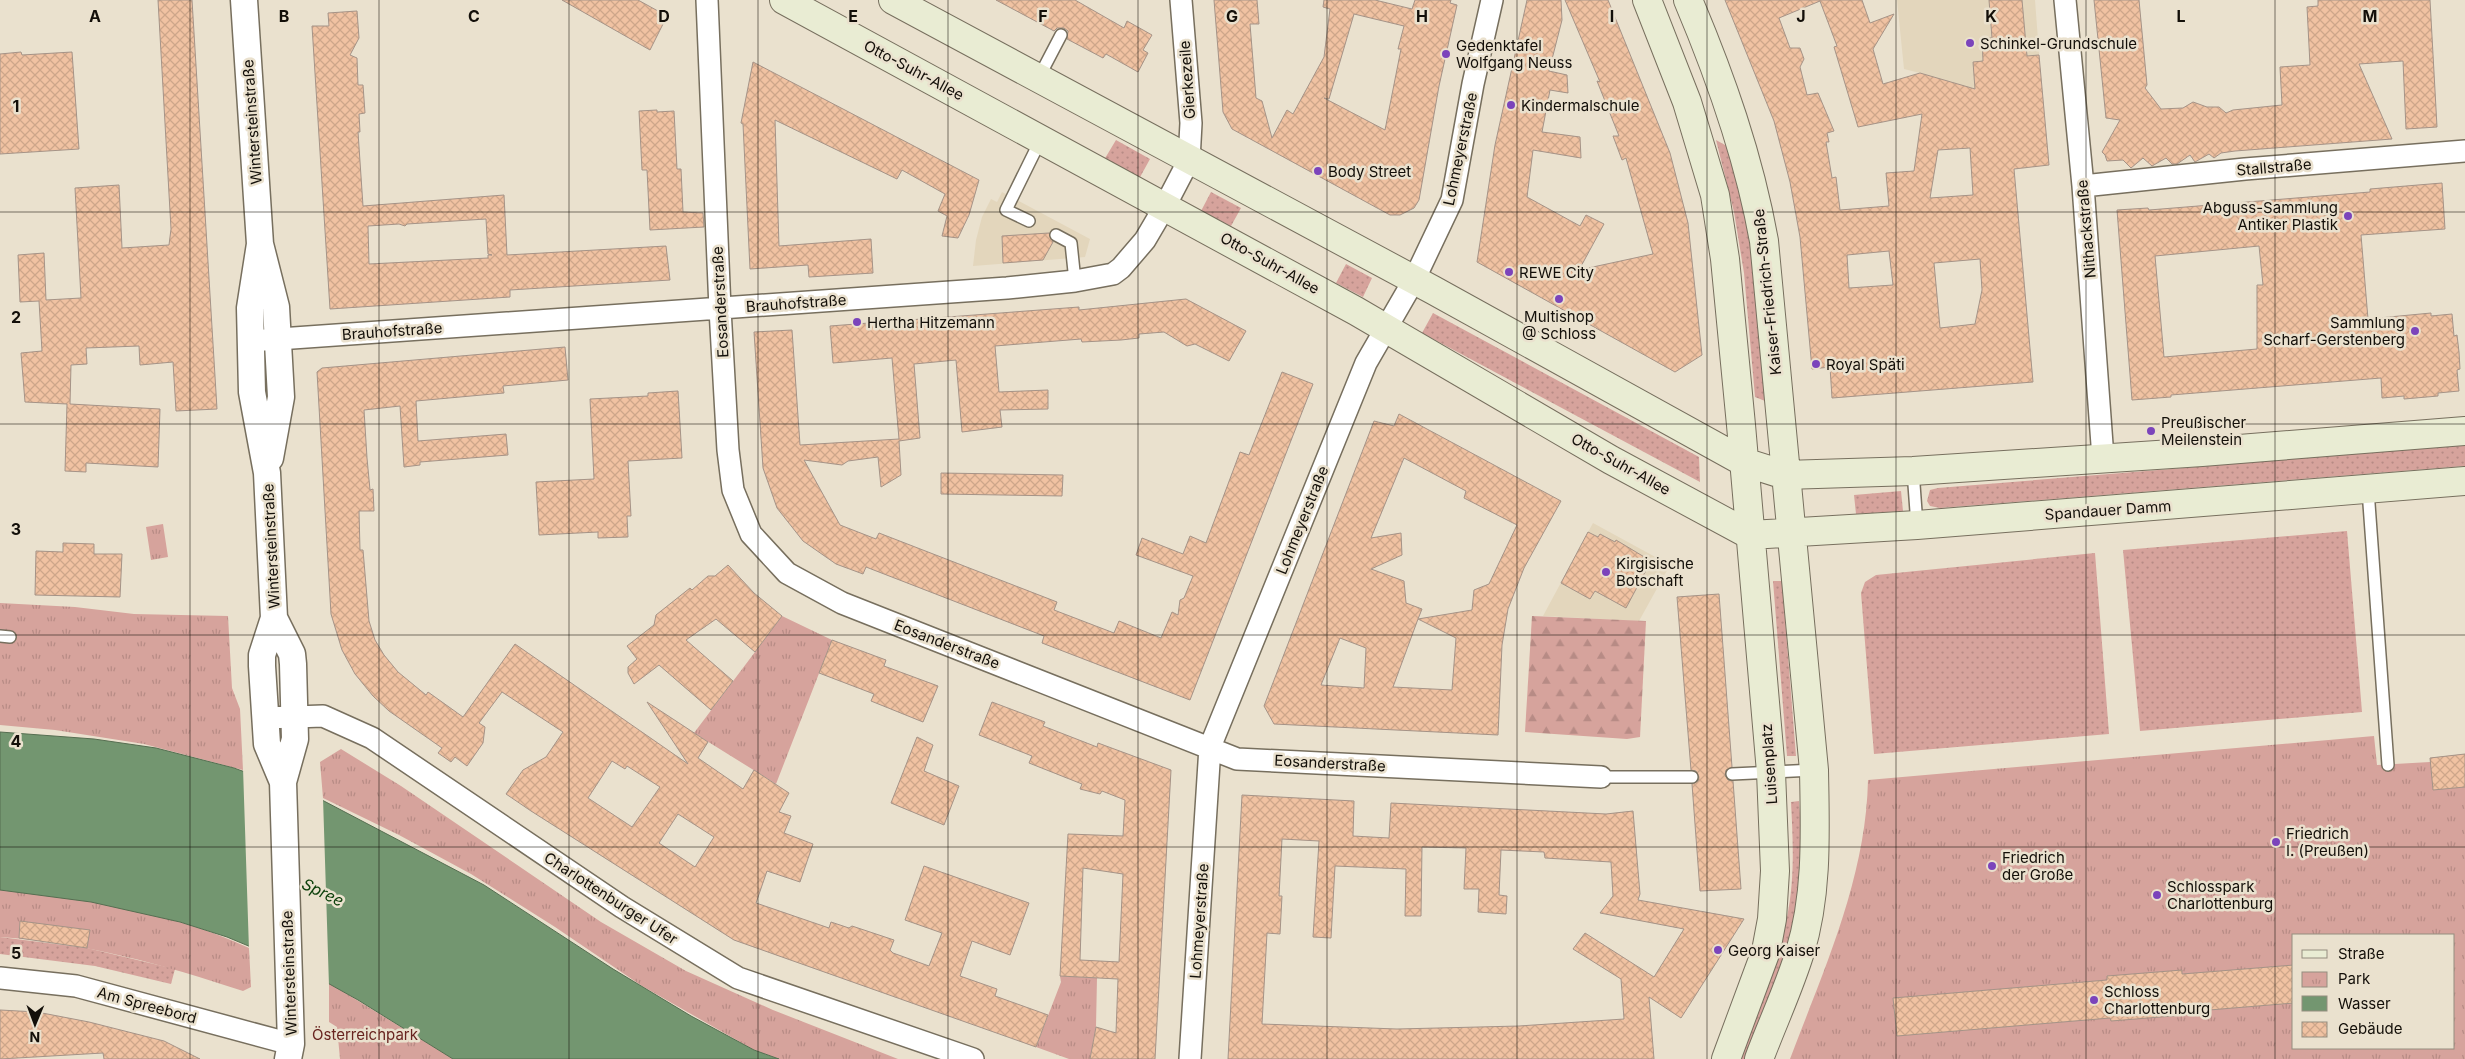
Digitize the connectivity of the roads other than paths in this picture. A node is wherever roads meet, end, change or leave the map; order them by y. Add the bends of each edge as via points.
1 (244, 0) edge
2 (707, 0) edge
3 (784, 0) edge
4 (893, 0) edge
5 (1181, 0) edge
6 (1492, 0) edge
7 (1647, 0) edge
8 (1688, 0) edge
9 (2065, 0) edge
10 (1061, 35) dead end
11 (1038, 78) junction
12 (1041, 139) junction
13 (2465, 151) edge
14 (1189, 160) junction
15 (2083, 186) junction
16 (1165, 206) junction
17 (1029, 221) dead end
18 (1056, 235) dead end
19 (260, 244) junction
20 (1414, 280) junction
21 (1075, 281) junction
22 (720, 309) junction
23 (1386, 328) junction
24 (278, 339) junction
25 (251, 341) junction
26 (2465, 431) edge
27 (2103, 458) junction
28 (1744, 462) junction
29 (1913, 471) junction
30 (267, 473) junction
31 (1784, 475) junction
32 (2465, 481) edge
33 (2368, 490) junction
34 (1917, 525) junction
35 (1791, 534) junction
36 (1750, 535) junction
37 (274, 618) junction
38 (294, 717) junction
39 (265, 718) junction
40 (1210, 747) junction
41 (2388, 765) dead end
42 (1814, 770) junction
43 (1771, 772) junction
44 (1732, 774) dead end
45 (1601, 777) joint
46 (1692, 777) dead end
47 (283, 782) junction
48 (0, 978) edge
49 (293, 1054) edge
50 (973, 1059) edge
51 (1190, 1059) edge
52 (1726, 1059) edge
53 (1759, 1059) edge

1 - 19 street, Wintersteinstraße
2 - 22 street, Eosanderstraße
3 - 12 main road, Otto-Suhr-Allee
4 - 11 main road
5 - 14 street, Gierkezeile via 1190,107
6 - 20 street, Lohmeyerstraße via 1452,200
7 - 28 main road via 1687,102 1715,195 1725,259
8 - 31 main road, Kaiser-Friedrich-Straße via 1706,40 1756,194 1764,241
9 - 15 street, Nithackstraße
10 - 11 lane
11 - 14 main road
12 - 16 main road, Otto-Suhr-Allee
12 - 17 lane via 1006,210
13 - 15 street, Stallstraße
14 - 16 street, Brauhofstraße
14 - 20 main road
15 - 27 street, Nithackstraße
16 - 21 street, Brauhofstraße via 1145,240 1121,268 1113,274
16 - 23 main road, Otto-Suhr-Allee
18 - 21 lane via 1071,242
19 - 24 street, Wintersteinstraße via 276,307
19 - 25 street, Wintersteinstraße via 250,308
20 - 23 street, Lohmeyerstraße
20 - 28 main road
21 - 22 street, Brauhofstraße
22 - 24 street, Brauhofstraße
22 - 40 street, Eosanderstraße via 733,490 752,534 787,573 842,603
23 - 36 main road, Otto-Suhr-Allee via 1610,460
23 - 40 street, Lohmeyerstraße via 1366,363
24 - 25 street, Brauhofstraße
24 - 30 street, Wintersteinstraße via 281,397
25 - 30 street, Wintersteinstraße via 253,398
26 - 27 main road
27 - 29 main road
28 - 31 main road
28 - 36 main road, Luisenplatz
29 - 31 main road
29 - 34 lane
30 - 37 street, Wintersteinstraße
31 - 35 main road, Kaiser-Friedrich-Straße
32 - 33 main road, Spandauer Damm
33 - 34 main road, Spandauer Damm
33 - 41 lane
34 - 35 main road, Spandauer Damm
35 - 36 main road, Spandauer Damm
35 - 42 main road
36 - 43 main road, Luisenplatz
37 - 38 street, Wintersteinstraße via 292,654
37 - 39 street, Wintersteinstraße via 262,655
38 - 39 street, Charlottenburger Ufer
38 - 47 street, Wintersteinstraße via 296,740
38 - 50 street, Charlottenburger Ufer via 323,716 372,738 622,908 738,978
39 - 47 street, Wintersteinstraße via 267,744
40 - 45 street, Eosanderstraße via 1237,759
40 - 51 street, Lohmeyerstraße
42 - 43 lane
42 - 53 main road via 1812,895 1800,952
43 - 44 lane
43 - 52 main road, Luisenplatz via 1775,871 1772,919 1766,951
45 - 46 lane, Eosanderstraße
47 - 49 street, Wintersteinstraße
48 - 49 street, Am Spreebord via 76,986

